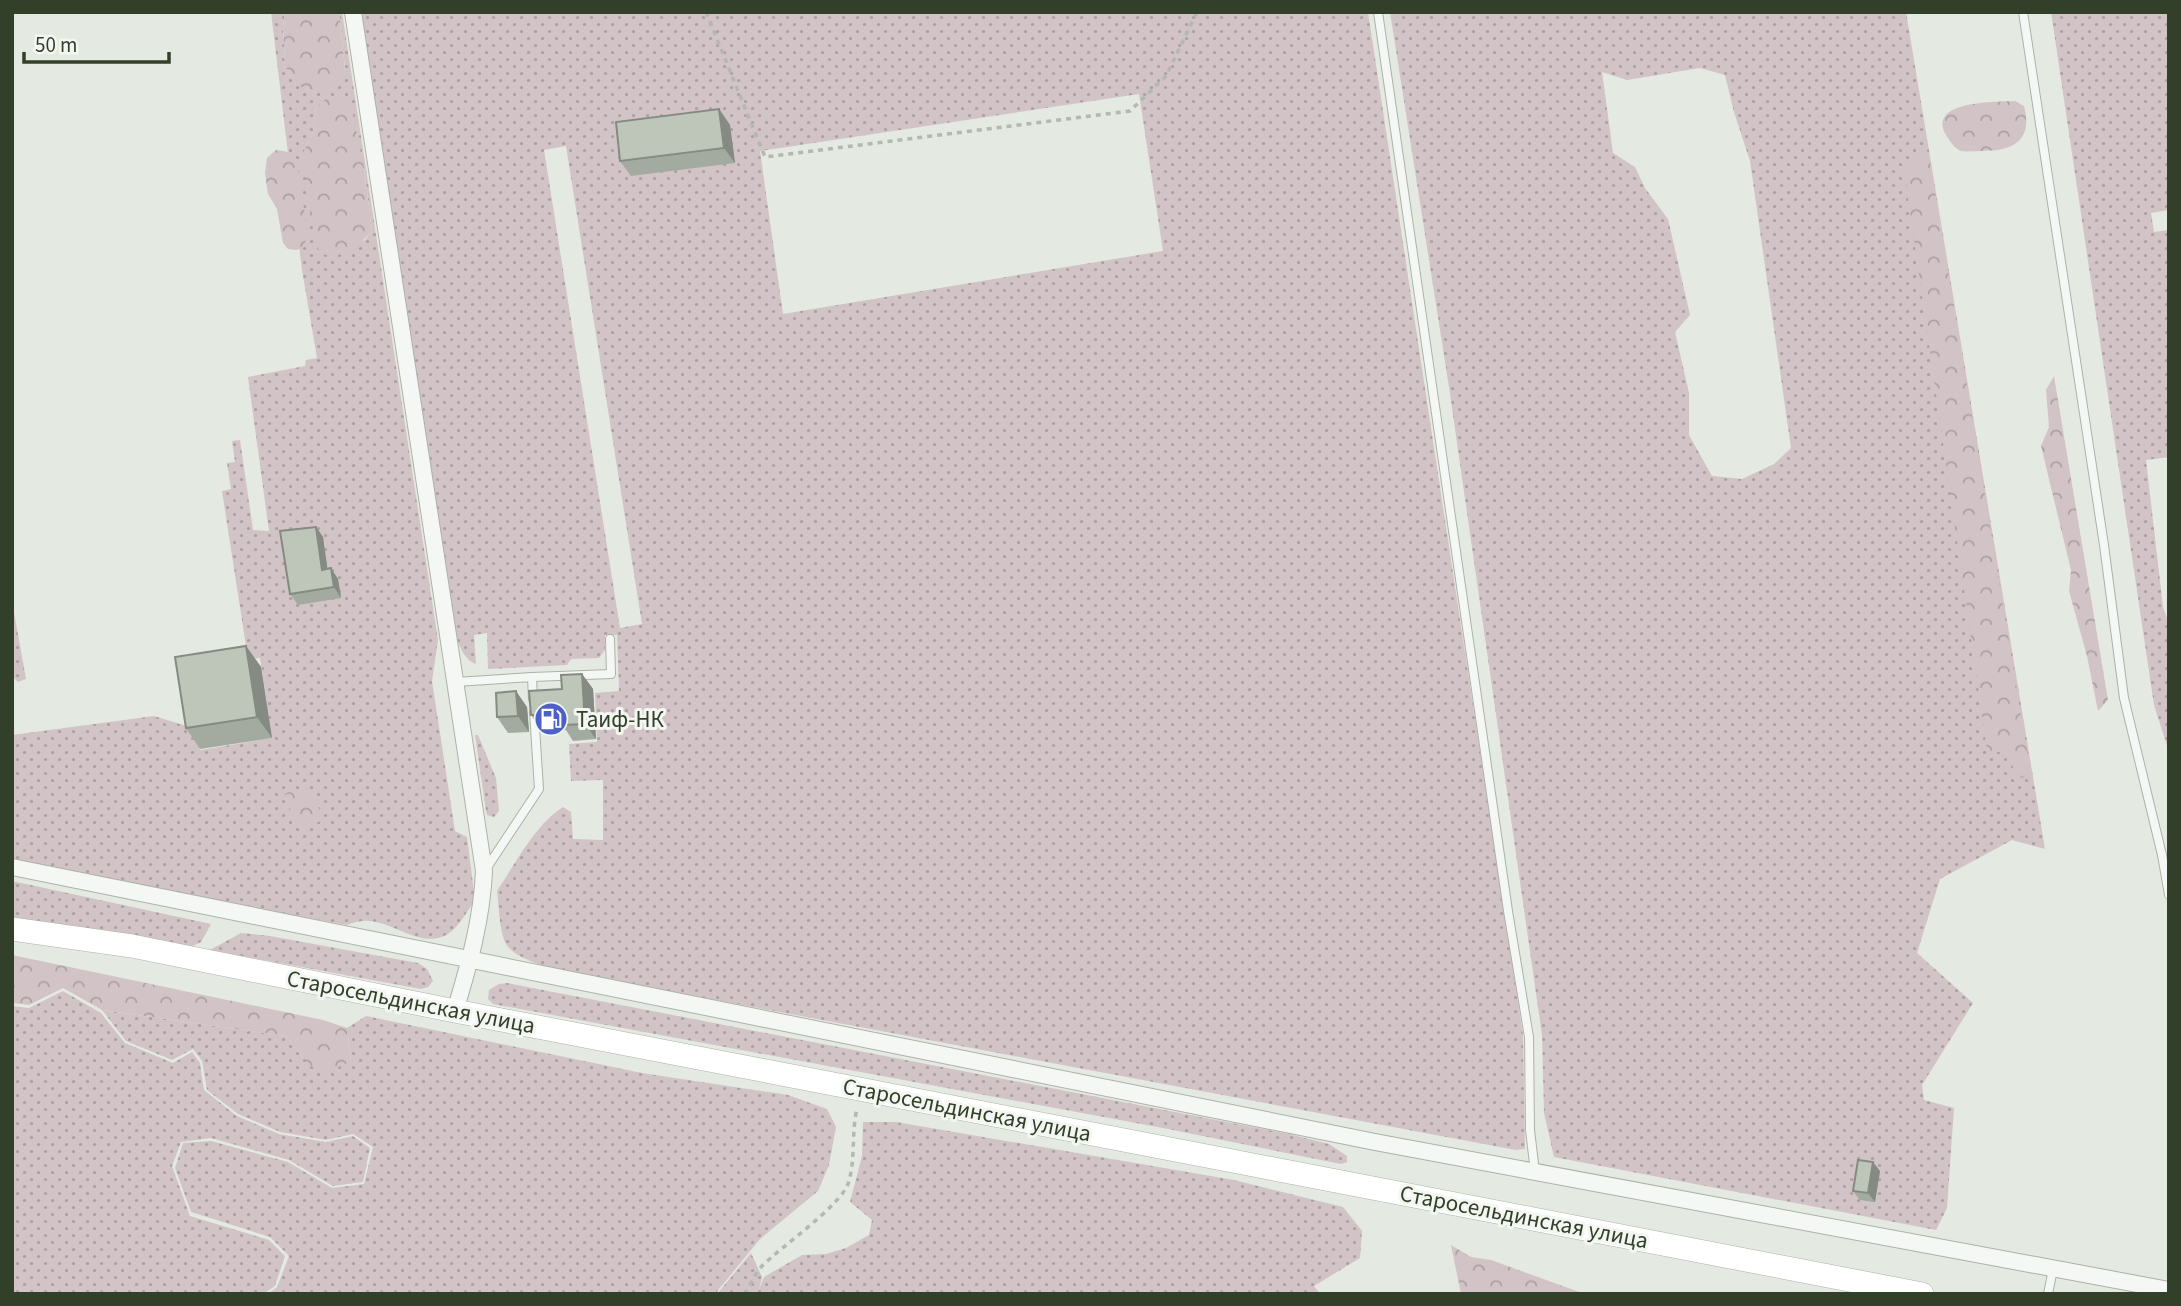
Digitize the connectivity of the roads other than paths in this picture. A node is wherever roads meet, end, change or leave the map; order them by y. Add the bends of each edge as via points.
1 (353, 12) edge
2 (1378, 12) edge
3 (2024, 12) edge
4 (610, 639) dead end
5 (532, 677) junction
6 (456, 682) junction
7 (12, 867) edge
8 (484, 871) junction
9 (2169, 895) edge
10 (12, 929) edge
11 (470, 960) junction
12 (455, 1012) junction
13 (1535, 1172) junction
14 (2053, 1269) junction
15 (2169, 1290) edge
16 (1922, 1294) edge
17 (2048, 1294) edge

1 - 6 street
2 - 13 lane via 1529,1037
3 - 9 lane via 2124,698
4 - 5 lane via 611,674
5 - 6 lane
5 - 8 lane via 539,789
6 - 8 street
7 - 11 street
8 - 11 street via 483,900
10 - 12 main road, Старосельдинская улица via 132,946
11 - 12 street
11 - 13 street
12 - 16 main road, Старосельдинская улица
13 - 14 street
14 - 15 street
14 - 17 lane

